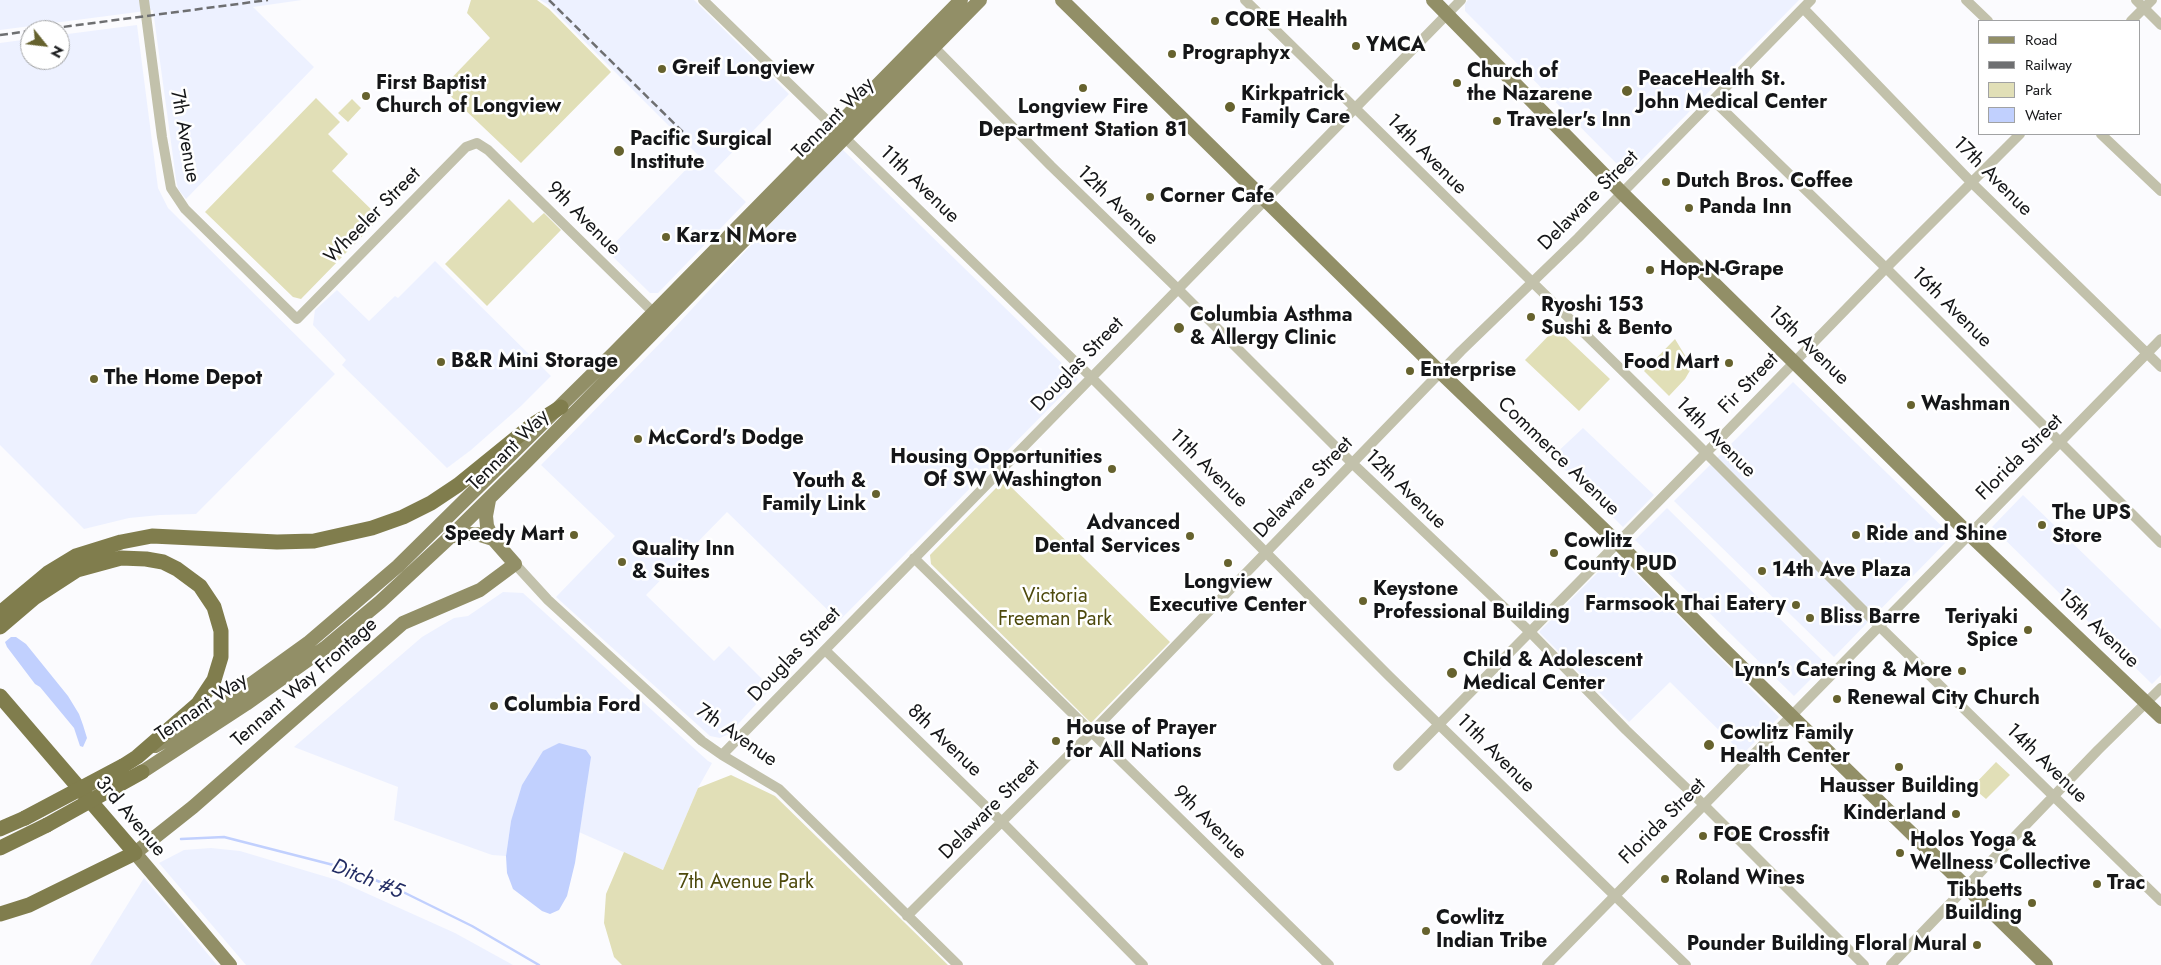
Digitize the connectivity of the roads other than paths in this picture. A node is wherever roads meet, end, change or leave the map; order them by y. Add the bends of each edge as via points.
1 (144, 0) edge
2 (703, 0) edge
3 (961, 0) edge
4 (980, 0) edge
5 (1062, 0) edge
6 (1245, 0) edge
7 (1433, 0) edge
8 (1461, 0) edge
9 (1811, 0) edge
10 (1966, 0) edge
11 (2136, 0) edge
12 (2152, 0) edge
13 (1803, 8) junction
14 (2144, 8) junction
15 (1447, 14) junction
16 (1987, 20) edge
17 (2132, 20) edge
18 (2161, 25) edge
19 (929, 42) junction
20 (1713, 100) junction
21 (1354, 109) junction
22 (840, 133) junction
23 (2019, 135) edge
24 (2102, 135) edge
25 (477, 143) joint
26 (1972, 183) junction
27 (2161, 191) edge
28 (1622, 193) junction
29 (1265, 199) junction
30 (1886, 268) junction
31 (1531, 283) junction
32 (1178, 289) junction
33 (659, 317) junction
34 (297, 319) joint
35 (2161, 339) edge
36 (2147, 353) junction
37 (1795, 361) junction
38 (2161, 367) edge
39 (1440, 372) junction
40 (1092, 377) junction
41 (561, 407) junction
42 (2061, 442) junction
43 (1706, 454) junction
44 (1352, 463) junction
45 (489, 500) junction
46 (1970, 534) junction
47 (450, 537) junction
48 (493, 539) junction
49 (1618, 542) junction
50 (2161, 543) edge
51 (1266, 553) junction
52 (914, 558) junction
53 (515, 564) junction
54 (0, 613) edge
55 (1879, 626) junction
56 (0, 627) edge
57 (1529, 631) junction
58 (825, 650) junction
59 (2161, 688) edge
60 (0, 696) edge
61 (2146, 702) junction
62 (1791, 715) junction
63 (2161, 716) edge
64 (1440, 724) junction
65 (1092, 732) junction
66 (722, 755) junction
67 (137, 757) junction
68 (1398, 766) dead end
69 (142, 772) joint
70 (2055, 797) junction
71 (1704, 805) junction
72 (1002, 822) junction
73 (0, 829) edge
74 (0, 848) edge
75 (134, 853) junction
76 (1966, 888) junction
77 (1615, 896) junction
78 (2161, 901) edge
79 (0, 914) edge
80 (907, 916) junction
81 (230, 965) edge
82 (958, 965) edge
83 (1143, 965) edge
84 (1329, 965) edge
85 (1547, 965) edge
86 (1686, 965) edge
87 (1864, 965) edge
88 (1891, 965) edge
89 (2046, 965) edge

1 - 34 street, 7th Avenue via 171,188 185,209
2 - 22 street, 11th Avenue
3 - 19 main road, Tennant Way
4 - 19 main road, Tennant Way
5 - 29 main road, Commerce Avenue
6 - 21 street, 14th Avenue
7 - 15 main road, 15th Avenue
8 - 15 street, Douglas Street
9 - 13 street, Delaware Street
10 - 16 street
11 - 14 street
12 - 14 street
13 - 20 street, Delaware Street
13 - 26 street, 17th Avenue
14 - 17 street
14 - 18 street
15 - 21 street, Douglas Street
15 - 28 main road, 15th Avenue
19 - 22 main road, Tennant Way
19 - 32 street, 12th Avenue
20 - 28 street, Delaware Street
20 - 30 street, 16th Avenue
21 - 29 street, Douglas Street
21 - 31 street, 14th Avenue
22 - 33 main road, Tennant Way
22 - 40 street, 11th Avenue
23 - 26 street, Fir Street
24 - 27 street
25 - 33 street, 9th Avenue via 488,150
25 - 34 street, Wheeler Street via 466,147
26 - 30 street, Fir Street
26 - 36 street, 17th Avenue
28 - 31 street, Delaware Street
28 - 37 main road, 15th Avenue
29 - 32 street, Douglas Street
29 - 39 main road, Commerce Avenue
30 - 37 street, Fir Street
30 - 42 street, 16th Avenue
31 - 39 street, Delaware Street
31 - 43 street, 14th Avenue
32 - 40 street, Douglas Street
32 - 44 street, 12th Avenue
33 - 41 main road, Tennant Way
33 - 45 main road, Tennant Way
35 - 36 street, Florida Street
36 - 38 street, 17th Avenue
36 - 42 street, Florida Street
37 - 43 street, Fir Street
37 - 46 main road, 15th Avenue
39 - 44 street, Delaware Street
39 - 49 main road, Commerce Avenue
40 - 51 street, 11th Avenue
40 - 52 street, Douglas Street
41 - 54 highway via 532,425 431,503 403,518 314,541 152,536 121,542 76,556 48,573
41 - 67 main road, Tennant Way via 398,566 308,643 198,723
42 - 46 street, Florida Street
42 - 50 street, 16th Avenue
43 - 49 street, Fir Street
43 - 55 street, 14th Avenue
44 - 51 street, Delaware Street
44 - 57 street, 12th Avenue
45 - 47 main road, Tennant Way
45 - 48 main road via 487,526
46 - 55 street, Florida Street
46 - 61 main road, 15th Avenue
47 - 48 main road via 477,534
47 - 69 main road, Tennant Way via 326,647
48 - 53 main road, 7th Avenue
49 - 57 street, Fir Street
49 - 62 main road, Commerce Avenue
51 - 64 street, 11th Avenue
51 - 65 street, Delaware Street
52 - 58 street, Douglas Street
52 - 65 street, 9th Avenue
53 - 66 street, 7th Avenue via 548,600 702,741
53 - 75 main road, Tennant Way Frontage via 480,590 403,623 193,808
55 - 62 street, Florida Street
55 - 70 street, 14th Avenue
56 - 67 highway via 34,598 70,574 121,558 163,562 200,586 214,607 222,630 218,669 198,704
57 - 64 street, Fir Street
57 - 71 street, 12th Avenue
58 - 66 street, Douglas Street
58 - 72 street, 8th Avenue
59 - 61 street
60 - 75 highway, 3rd Avenue
61 - 63 main road, 15th Avenue
61 - 70 street
62 - 71 street, Florida Street
62 - 76 main road, Commerce Avenue
64 - 68 street, Fir Street
64 - 77 street, 11th Avenue
65 - 72 street, Delaware Street
65 - 84 street, 9th Avenue
66 - 80 street, 7th Avenue via 779,789
67 - 73 highway, Tennant Way, bridge
69 - 74 highway, Tennant Way, bridge
70 - 76 street
70 - 78 street, 14th Avenue
71 - 77 street, Florida Street
71 - 87 street, 12th Avenue
72 - 80 street, Delaware Street
72 - 83 street, 8th Avenue
75 - 79 highway via 29,905
75 - 81 main road, 3rd Avenue
76 - 88 street
76 - 89 main road, Commerce Avenue
77 - 85 street, Florida Street
77 - 86 street, 11th Avenue
80 - 82 street, 7th Avenue

